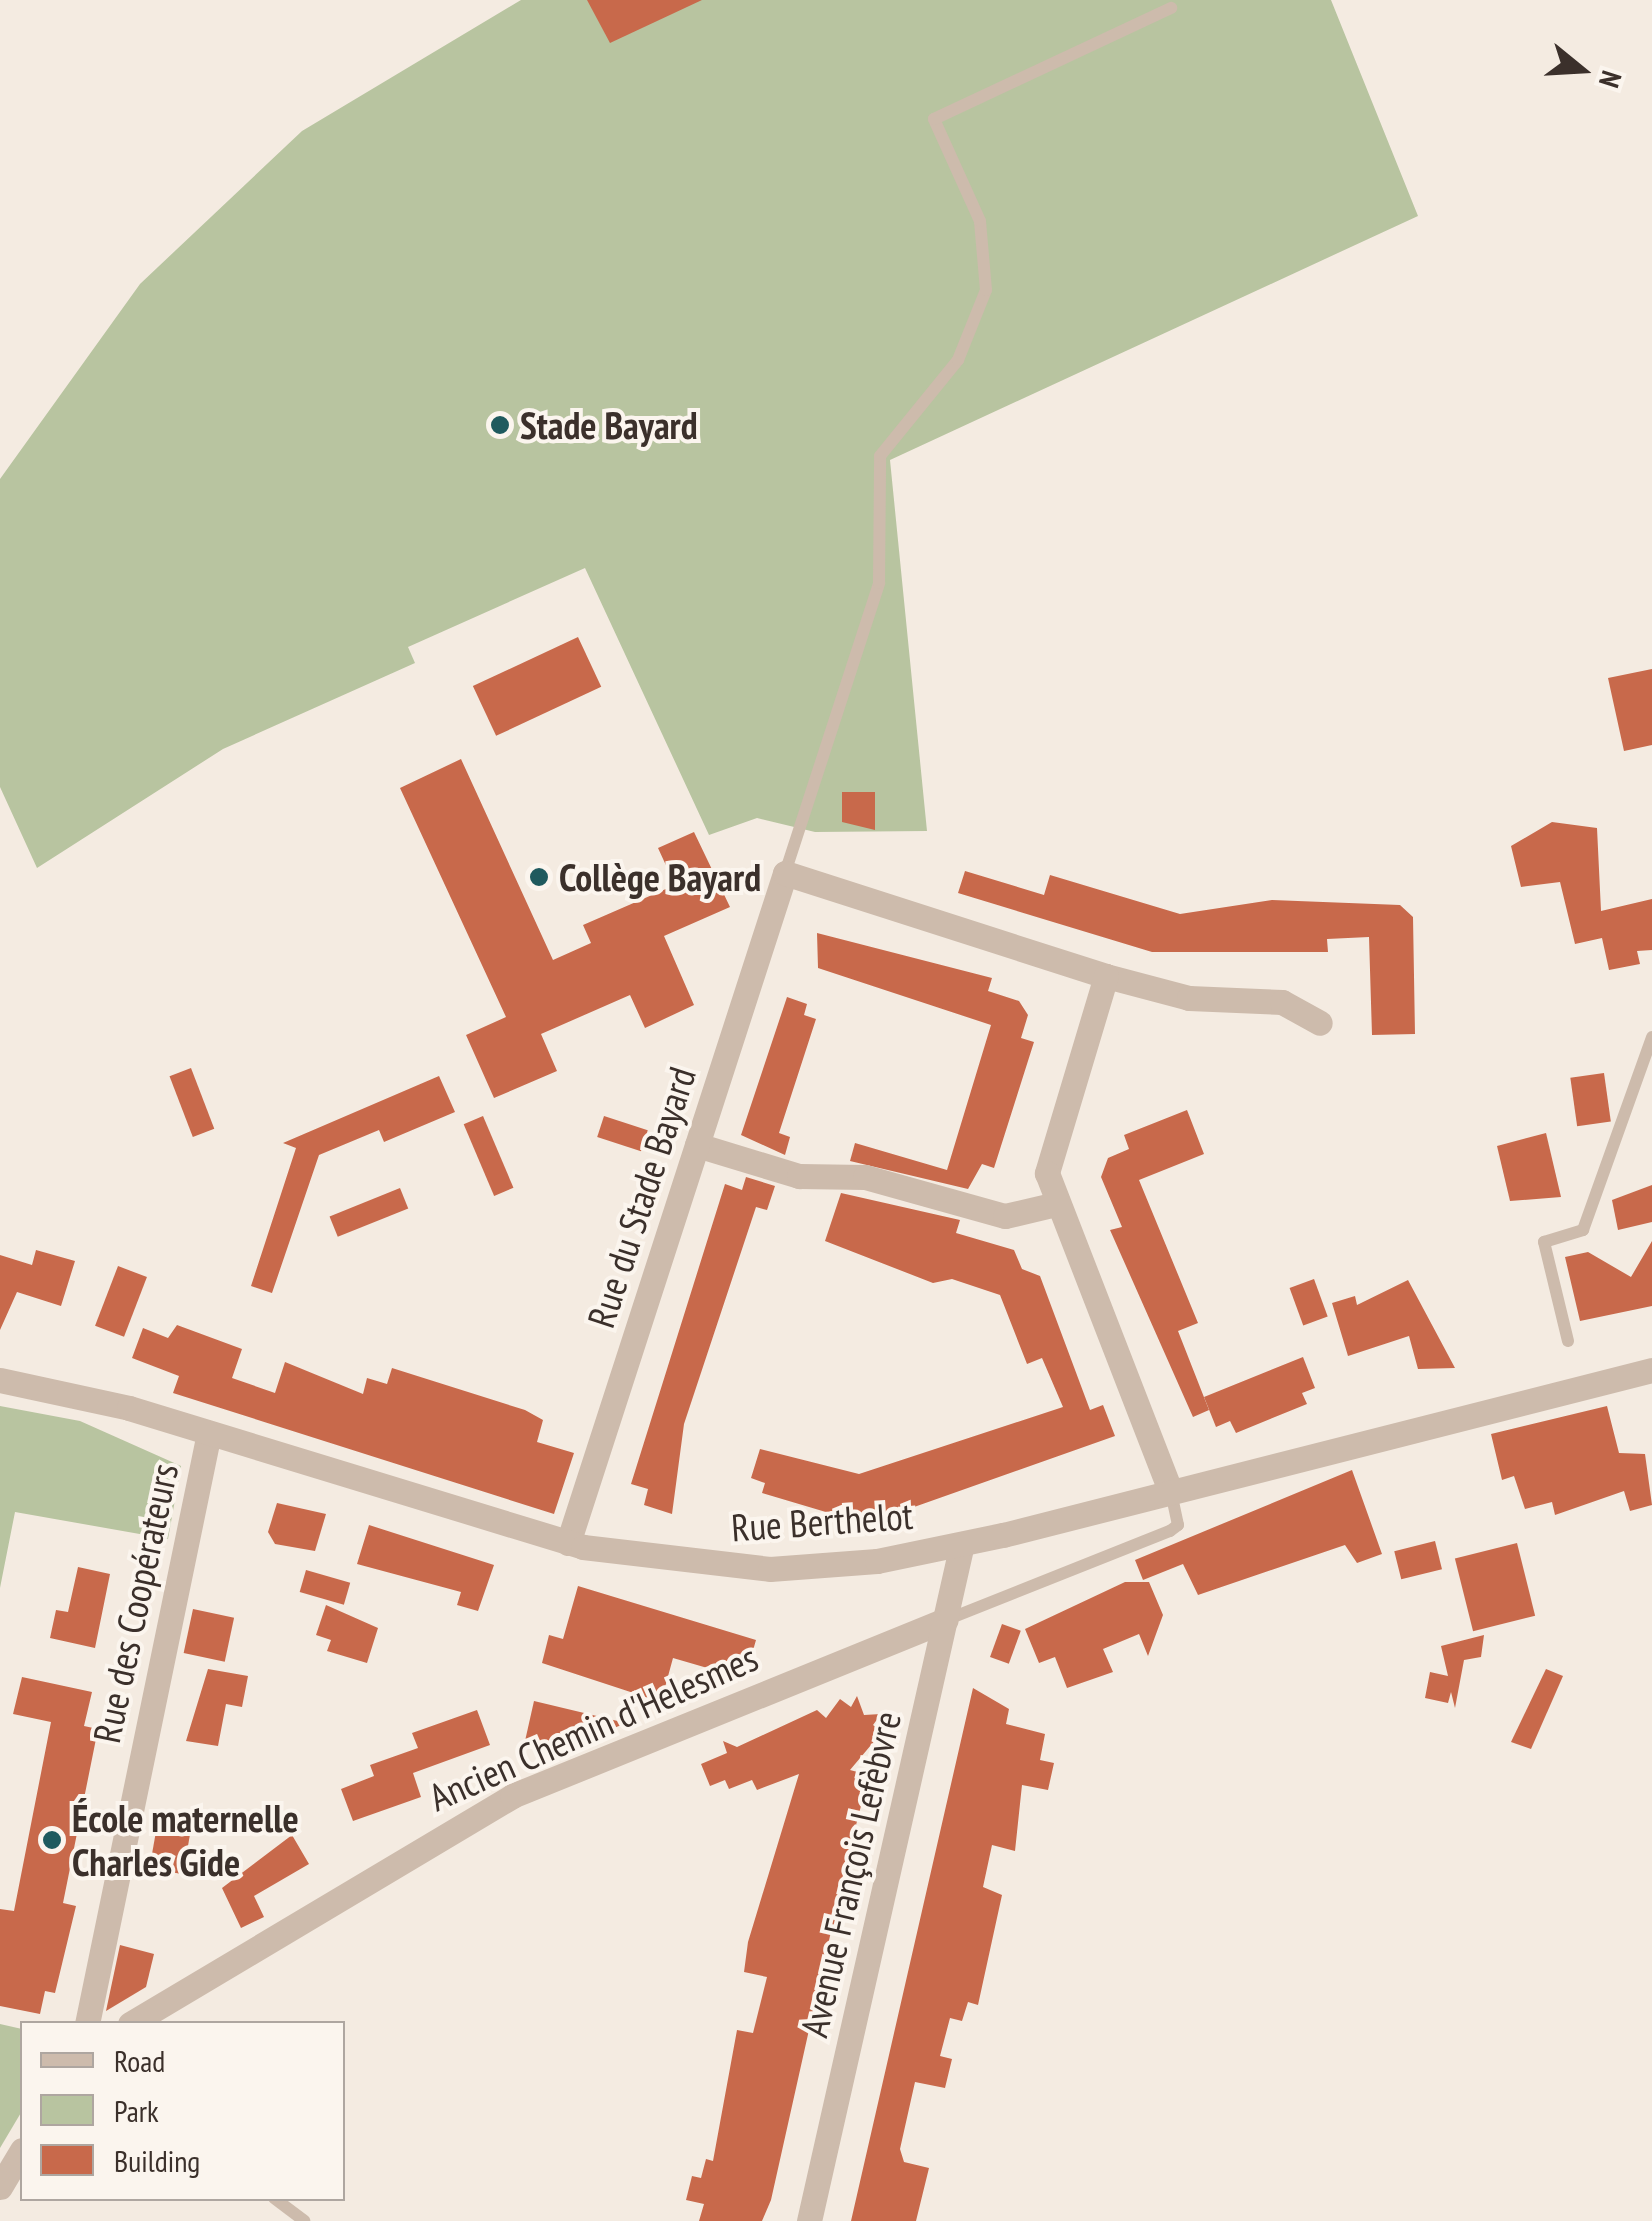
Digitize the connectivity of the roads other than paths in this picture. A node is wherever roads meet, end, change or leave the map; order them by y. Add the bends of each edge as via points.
1 (1171, 8) dead end
2 (785, 873) junction
3 (1106, 976) junction
4 (1320, 1023) dead end
5 (1652, 1037) edge
6 (696, 1145) junction
7 (1056, 1204) junction
8 (1568, 1341) dead end
9 (1652, 1370) edge
10 (0, 1380) edge
11 (209, 1434) junction
12 (1171, 1492) junction
13 (568, 1543) junction
14 (962, 1544) junction
15 (946, 1620) junction
16 (88, 2021) edge
17 (135, 2021) edge
18 (20, 2153) edge
19 (0, 2187) edge
20 (278, 2201) edge
21 (304, 2221) edge
22 (809, 2221) edge

1 - 2 lane via 934,120 980,221 986,290 958,360 880,456 880,584
2 - 3 street
2 - 6 street, Rue du Stade Bayard
3 - 4 street via 1189,998 1282,1002
3 - 7 street via 1048,1150
5 - 8 lane via 1583,1230 1544,1242
6 - 7 street via 799,1176 865,1177 1006,1216
6 - 13 street, Rue du Stade Bayard
7 - 12 street
9 - 12 street, Rue Berthelot
10 - 11 street, Rue Berthelot
11 - 13 street, Rue Berthelot
11 - 16 street, Rue des Coopérateurs
12 - 14 street, Rue Berthelot
12 - 15 lane via 1178,1525 1170,1531
13 - 14 street, Rue Berthelot via 770,1569
14 - 15 street, Avenue François Lefèbvre
15 - 17 street, Ancien Chemin d'Helesmes via 494,1806
15 - 22 street, Avenue François Lefèbvre
18 - 19 street
20 - 21 lane

